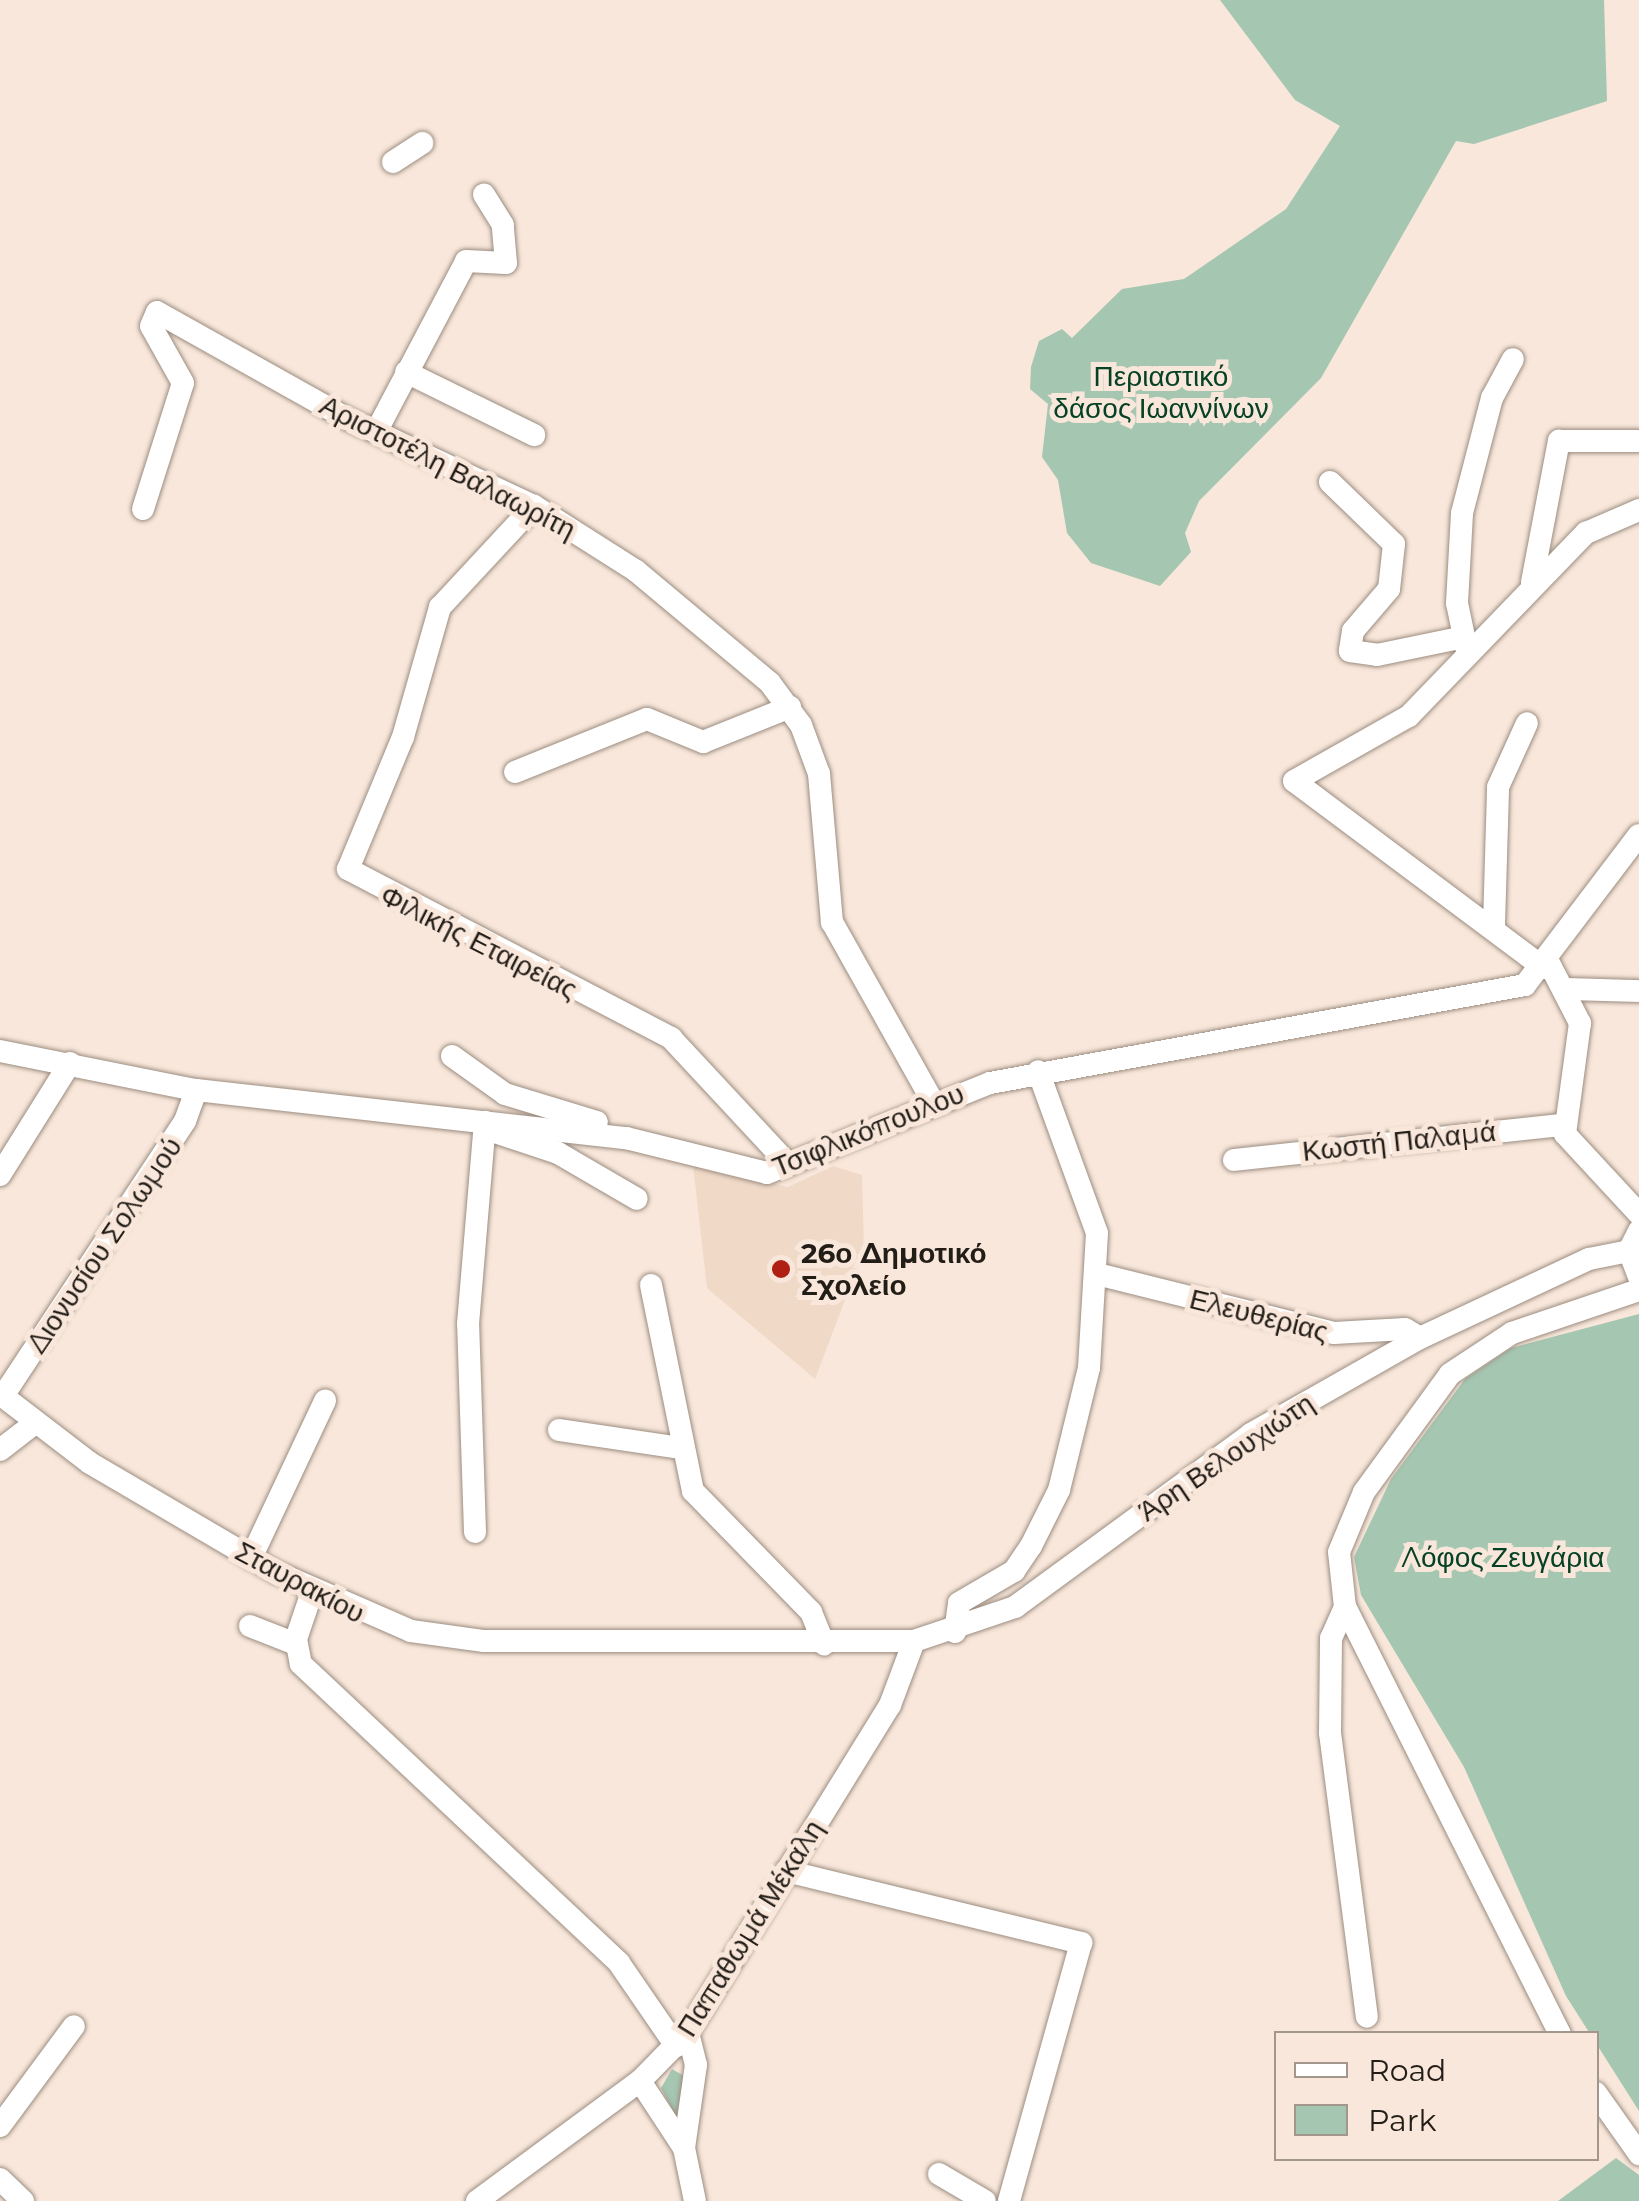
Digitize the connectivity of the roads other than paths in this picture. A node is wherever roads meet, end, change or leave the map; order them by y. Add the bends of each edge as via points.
1 (422, 143) dead end
2 (394, 162) dead end
3 (484, 195) dead end
4 (1512, 360) dead end
5 (406, 372) junction
6 (376, 432) junction
7 (534, 435) dead end
8 (1639, 441) edge
9 (1330, 482) dead end
10 (534, 506) junction
11 (143, 509) dead end
12 (1639, 510) edge
13 (1532, 582) junction
14 (1466, 646) junction
15 (790, 707) junction
16 (1526, 723) dead end
17 (515, 772) dead end
18 (1639, 835) edge
19 (1494, 925) junction
20 (1547, 965) junction
21 (1570, 989) junction
22 (1639, 991) edge
23 (0, 1050) edge
24 (452, 1056) dead end
25 (70, 1064) junction
26 (1038, 1072) junction
27 (196, 1090) junction
28 (932, 1100) junction
29 (485, 1122) junction
30 (1564, 1125) junction
31 (638, 1140) junction
32 (1234, 1160) dead end
33 (789, 1165) junction
34 (0, 1175) edge
35 (637, 1199) dead end
36 (1639, 1214) edge
37 (1634, 1241) edge
38 (1097, 1274) junction
39 (1639, 1277) edge
40 (651, 1285) dead end
41 (1639, 1290) edge
42 (1420, 1338) junction
43 (2, 1395) edge
44 (325, 1401) dead end
45 (35, 1423) junction
46 (558, 1430) dead end
47 (681, 1448) junction
48 (0, 1450) edge
49 (476, 1532) dead end
50 (251, 1558) junction
51 (312, 1592) junction
52 (1345, 1607) junction
53 (250, 1626) dead end
54 (955, 1632) junction
55 (914, 1641) junction
56 (296, 1644) junction
57 (824, 1644) junction
58 (786, 1871) junction
59 (1366, 2016) dead end
60 (74, 2026) dead end
61 (1558, 2031) edge
62 (682, 2039) junction
63 (640, 2081) junction
64 (1599, 2097) edge
65 (0, 2126) edge
66 (684, 2148) junction
67 (1639, 2154) edge
68 (939, 2174) dead end
69 (0, 2179) edge
70 (24, 2201) edge
71 (476, 2201) edge
72 (695, 2201) edge
73 (984, 2201) edge
74 (1009, 2201) edge

1 - 2 street
3 - 5 street via 503,225 506,263 468,258
4 - 14 street via 1492,398 1462,514
5 - 6 street
5 - 7 street
6 - 10 street, Αριστοτέλη Βαλαωρίτη
6 - 11 street, Αριστοτέλη Βαλαωρίτη via 154,312 153,330 183,383
8 - 13 street via 1559,441
9 - 14 street via 1394,544 1392,582 1352,631 1350,652
10 - 15 street, Αριστοτέλη Βαλαωρίτη via 664,593
10 - 33 street, Φιλικής Εταιρείας via 440,607 403,737 348,869 671,1038
12 - 13 street via 1586,533
13 - 14 street
14 - 19 street via 1394,727 1294,782
15 - 17 street via 703,742 647,719
15 - 28 street, Αριστοτέλη Βαλαωρίτη via 819,774 832,922
16 - 19 street via 1498,787
18 - 20 street
19 - 20 street
20 - 21 street
20 - 26 street, Τσιφλικόπουλου via 1512,989
21 - 22 street
21 - 30 street via 1580,1036
23 - 25 street, Τσιφλικόπουλου
24 - 31 street via 505,1094
25 - 27 street, Τσιφλικόπουλου
25 - 34 street
26 - 28 street, Τσιφλικόπουλου
26 - 38 street via 1093,1214
27 - 29 street, Τσιφλικόπουλου
27 - 43 street, Διονυσίου Σολωμού via 186,1122
28 - 33 street, Τσιφλικόπουλου
29 - 31 street, Τσιφλικόπουλου
29 - 35 street
29 - 49 street via 468,1324
30 - 32 street, Κωστή Παλαμά
30 - 36 street via 1585,1162
31 - 33 street, Τσιφλικόπουλου via 751,1172
37 - 39 street
37 - 42 street, Άρη Βελουχιώτη
38 - 42 street, Ελευθερίας via 1334,1334 1405,1329
38 - 54 street via 1089,1368 1059,1490 1021,1563 956,1608
40 - 47 street
41 - 52 street via 1512,1334 1450,1374 1350,1517 1338,1570
42 - 54 street, Άρη Βελουχιώτη via 1250,1434 1015,1607
43 - 45 street, Σταυρακίου
44 - 50 street
45 - 48 street
45 - 50 street, Σταυρακίου
46 - 47 street
47 - 57 street via 701,1504 811,1612
50 - 51 street, Σταυρακίου
51 - 56 street
51 - 57 street, Σταυρακίου via 386,1625 445,1637
52 - 59 street via 1331,1638 1330,1733
52 - 61 street
53 - 56 street
54 - 55 street, Άρη Βελουχιώτη
55 - 57 street, Άρη Βελουχιώτη
55 - 58 street, Παπαθωμά Μέκαλη via 890,1705
56 - 62 street via 301,1664 620,1963
58 - 62 street, Παπαθωμά Μέκαλη
58 - 74 street via 1081,1942
60 - 65 street
62 - 63 street, Παπαθωμά Μέκαλη
62 - 66 street via 696,2065
63 - 66 street
63 - 71 street, Παπαθωμά Μέκαλη
64 - 67 street
66 - 72 street
68 - 73 street
69 - 70 street

